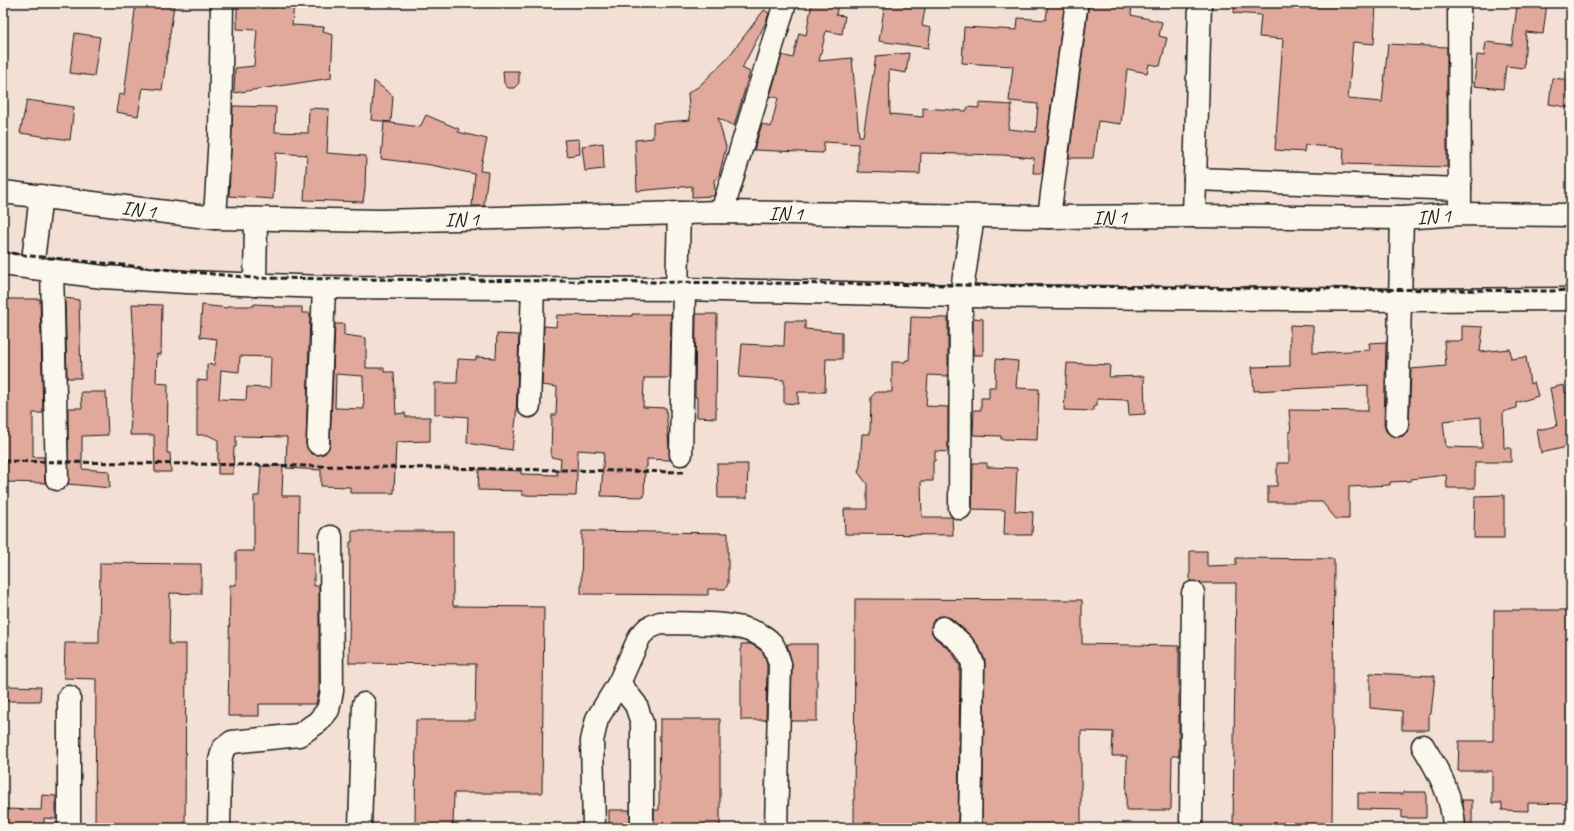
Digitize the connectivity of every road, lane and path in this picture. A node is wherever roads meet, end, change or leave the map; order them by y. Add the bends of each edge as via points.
1 (222, 3) edge
2 (785, 3) edge
3 (1200, 3) edge
4 (1459, 3) edge
5 (1076, 8) dead end
6 (1195, 180) junction
7 (1460, 189) junction
8 (3, 192) edge
9 (41, 196) junction
10 (722, 212) junction
11 (679, 213) junction
12 (1460, 214) junction
13 (1571, 215) edge
14 (973, 216) junction
15 (1194, 216) junction
16 (1049, 217) junction
17 (215, 218) junction
18 (1402, 218) junction
19 (256, 219) junction
20 (3, 264) edge
21 (42, 269) junction
22 (255, 285) junction
23 (324, 287) junction
24 (533, 288) junction
25 (680, 289) junction
26 (961, 296) junction
27 (1571, 299) edge
28 (1399, 300) junction
29 (529, 406) dead end
30 (1396, 425) dead end
31 (318, 443) dead end
32 (681, 454) dead end
33 (57, 479) dead end
34 (960, 508) dead end
35 (331, 537) dead end
36 (1193, 593) dead end
37 (943, 628) dead end
38 (619, 683) junction
39 (69, 697) dead end
40 (364, 704) dead end
41 (1423, 746) dead end
42 (70, 828) edge
43 (219, 828) edge
44 (360, 828) edge
45 (594, 828) edge
46 (642, 828) edge
47 (776, 828) edge
48 (970, 828) edge
49 (1191, 828) edge
50 (1454, 828) edge

1 - 17 street via 220,136
2 - 10 street
3 - 6 street
4 - 7 street
5 - 16 street
6 - 7 street
6 - 15 street
7 - 12 street
8 - 9 street, IN 1
9 - 17 street, IN 1
9 - 21 street
10 - 11 street, IN 1
10 - 14 street, IN 1
11 - 19 street, IN 1 via 381,221
11 - 25 street
12 - 13 street, IN 1
12 - 18 street, IN 1
14 - 16 street, IN 1
14 - 26 street
15 - 16 street, IN 1
15 - 18 street, IN 1
17 - 19 street, IN 1
18 - 28 street
19 - 22 street
20 - 21 street
21 - 22 street via 103,277
21 - 33 street
22 - 23 street
23 - 24 street
23 - 31 street
24 - 25 street
24 - 29 street
25 - 26 street
25 - 32 street
26 - 28 street
26 - 34 street
27 - 28 street
28 - 30 street
35 - 43 street via 332,691 328,710 318,722 299,735 232,742 223,749 220,761
36 - 49 street
37 - 48 street via 960,641 969,652 973,664
38 - 45 street via 596,719 592,741
38 - 46 street via 636,705 642,723
38 - 47 street via 640,636 648,628 660,623 741,626 758,632 772,644 780,664
39 - 42 street
40 - 44 street
41 - 50 street via 1445,784 1454,815

